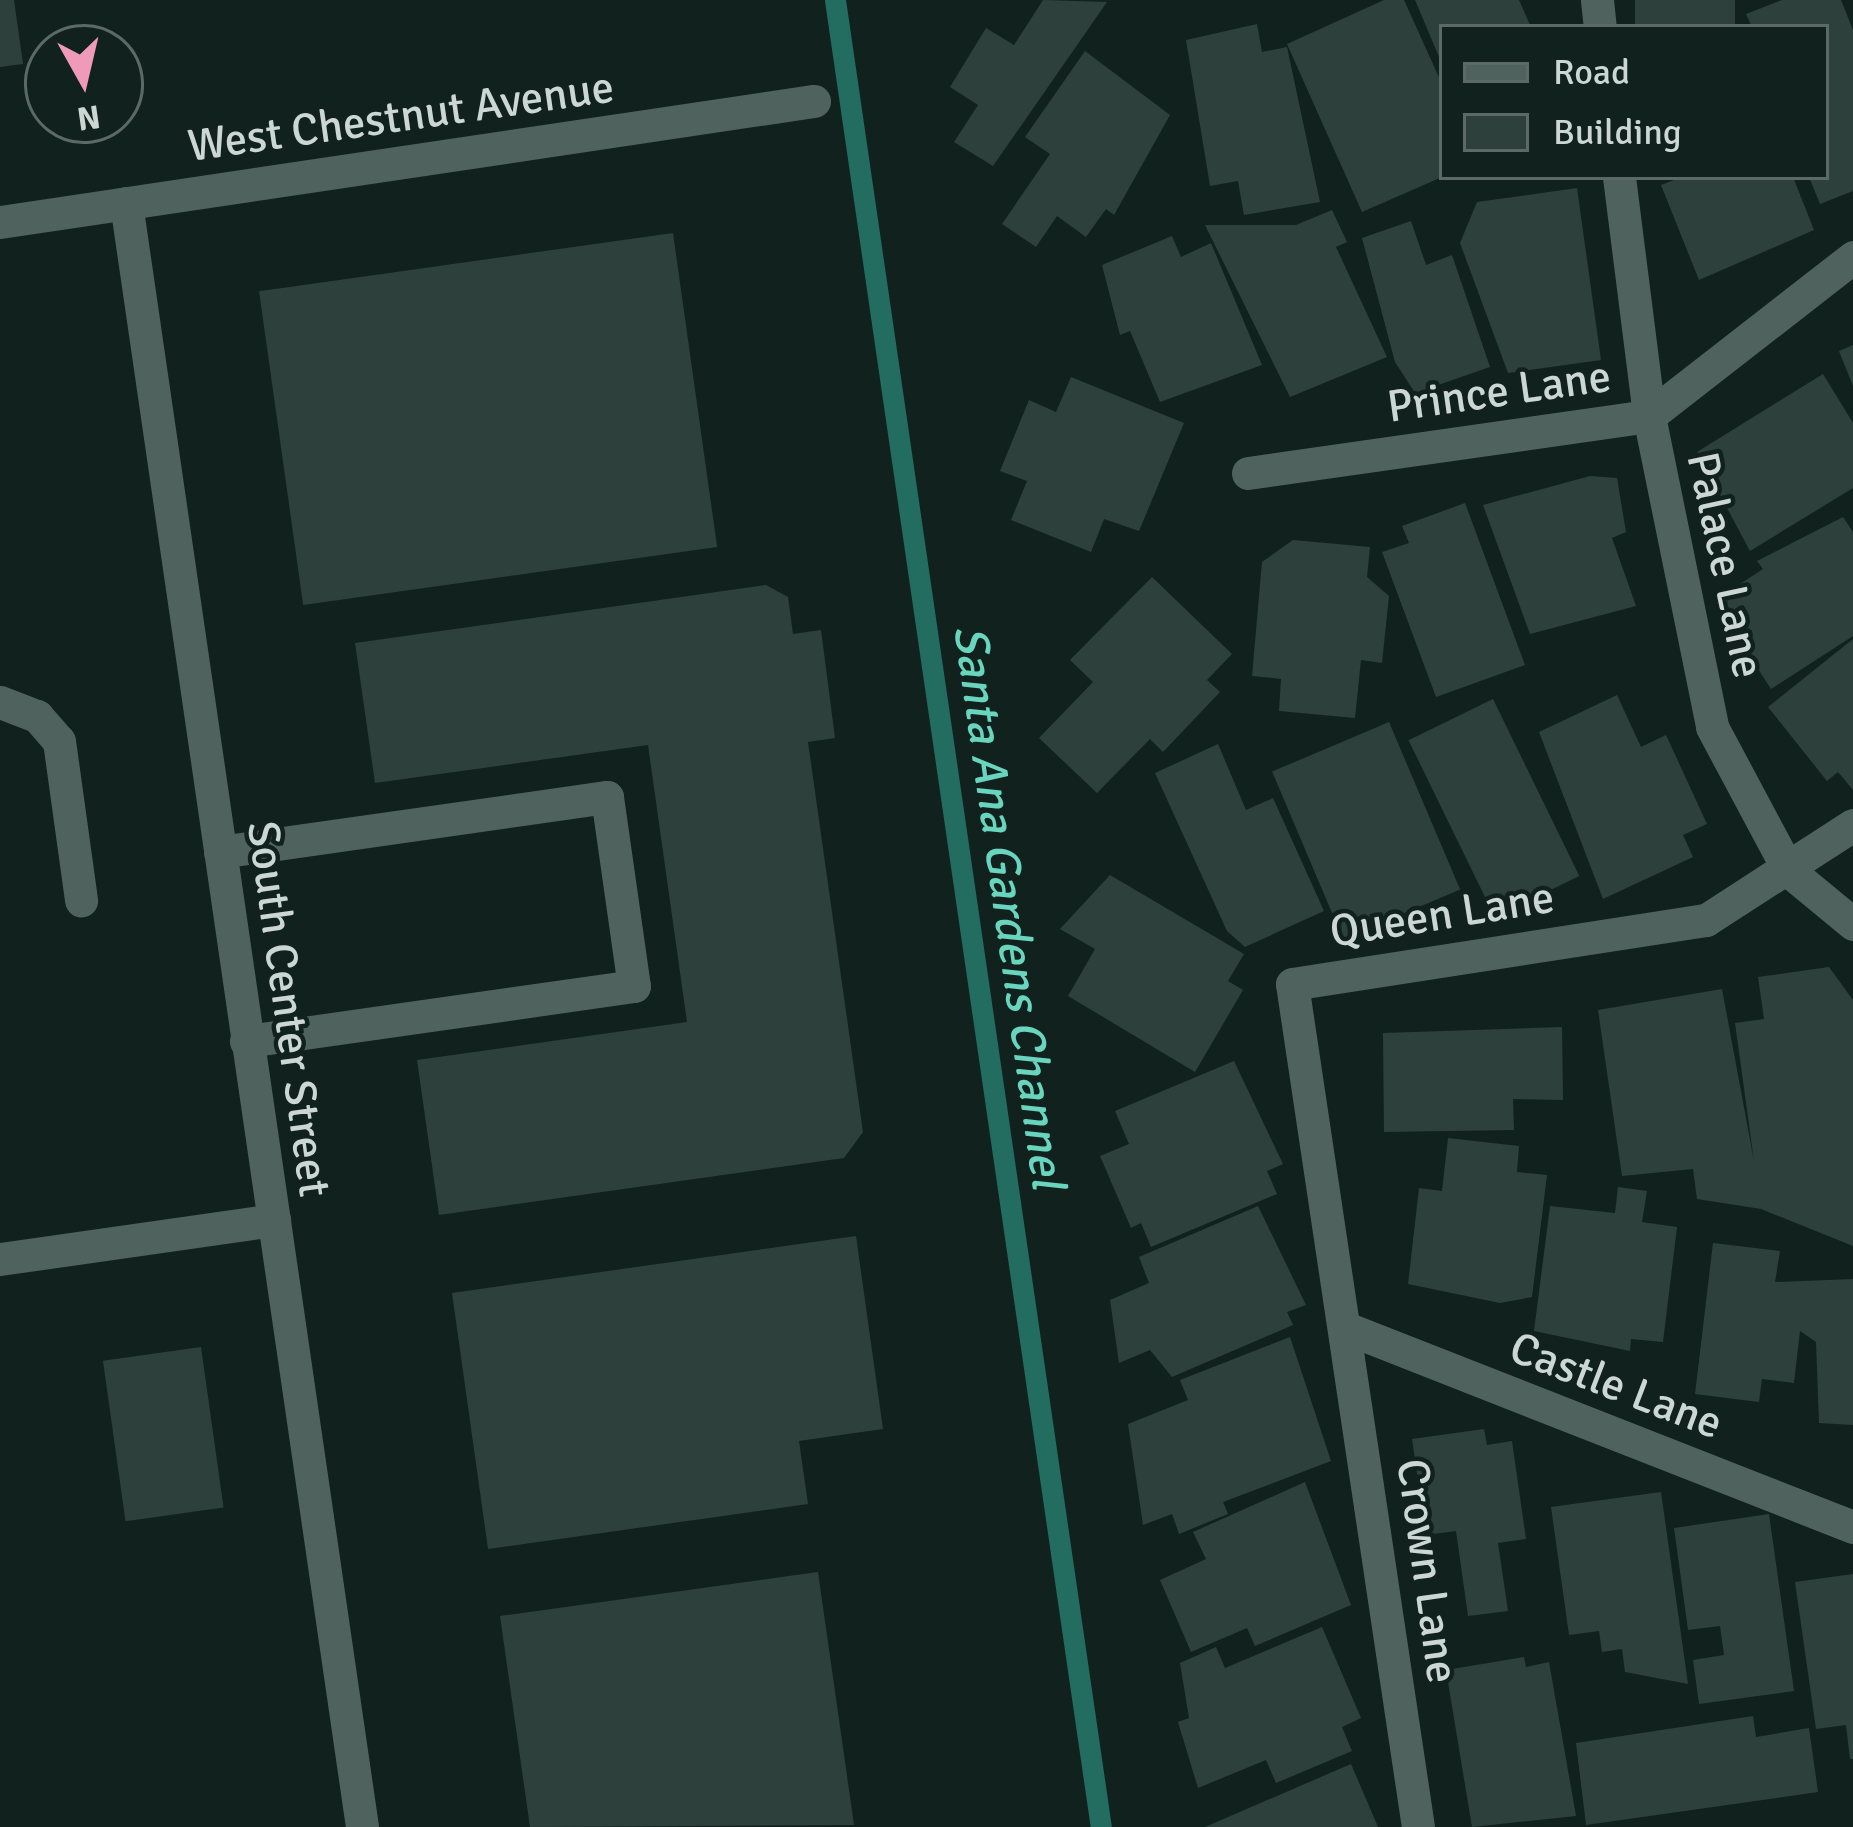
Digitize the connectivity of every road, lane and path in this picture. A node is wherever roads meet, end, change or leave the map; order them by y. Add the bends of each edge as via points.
1 (814, 100) dead end
2 (1619, 180) edge
3 (126, 203) junction
4 (0, 222) edge
5 (1853, 257) edge
6 (1649, 416) junction
7 (1248, 472) dead end
8 (0, 702) edge
9 (1853, 825) edge
10 (220, 852) junction
11 (1789, 871) junction
12 (81, 900) dead end
13 (1853, 924) edge
14 (247, 1040) junction
15 (274, 1220) junction
16 (0, 1259) edge
17 (1346, 1328) junction
18 (1853, 1527) edge
19 (362, 1827) edge
20 (1418, 1827) edge

1 - 3 street, West Chestnut Avenue
2 - 6 street, Palace Lane
3 - 4 street, West Chestnut Avenue
3 - 10 street, South Center Street
5 - 6 street, Prince Lane
6 - 7 street, Prince Lane
6 - 11 street, Palace Lane via 1712,727
8 - 12 street via 37,716 59,741
9 - 11 street, Queen Lane
10 - 14 street, South Center Street
10 - 14 street via 608,797 634,986
11 - 13 street, Palace Lane
11 - 17 street, Queen Lane via 1706,920 1292,984
14 - 15 street, South Center Street
15 - 16 street
15 - 19 street, South Center Street
17 - 18 street, Castle Lane
17 - 20 street, Crown Lane

